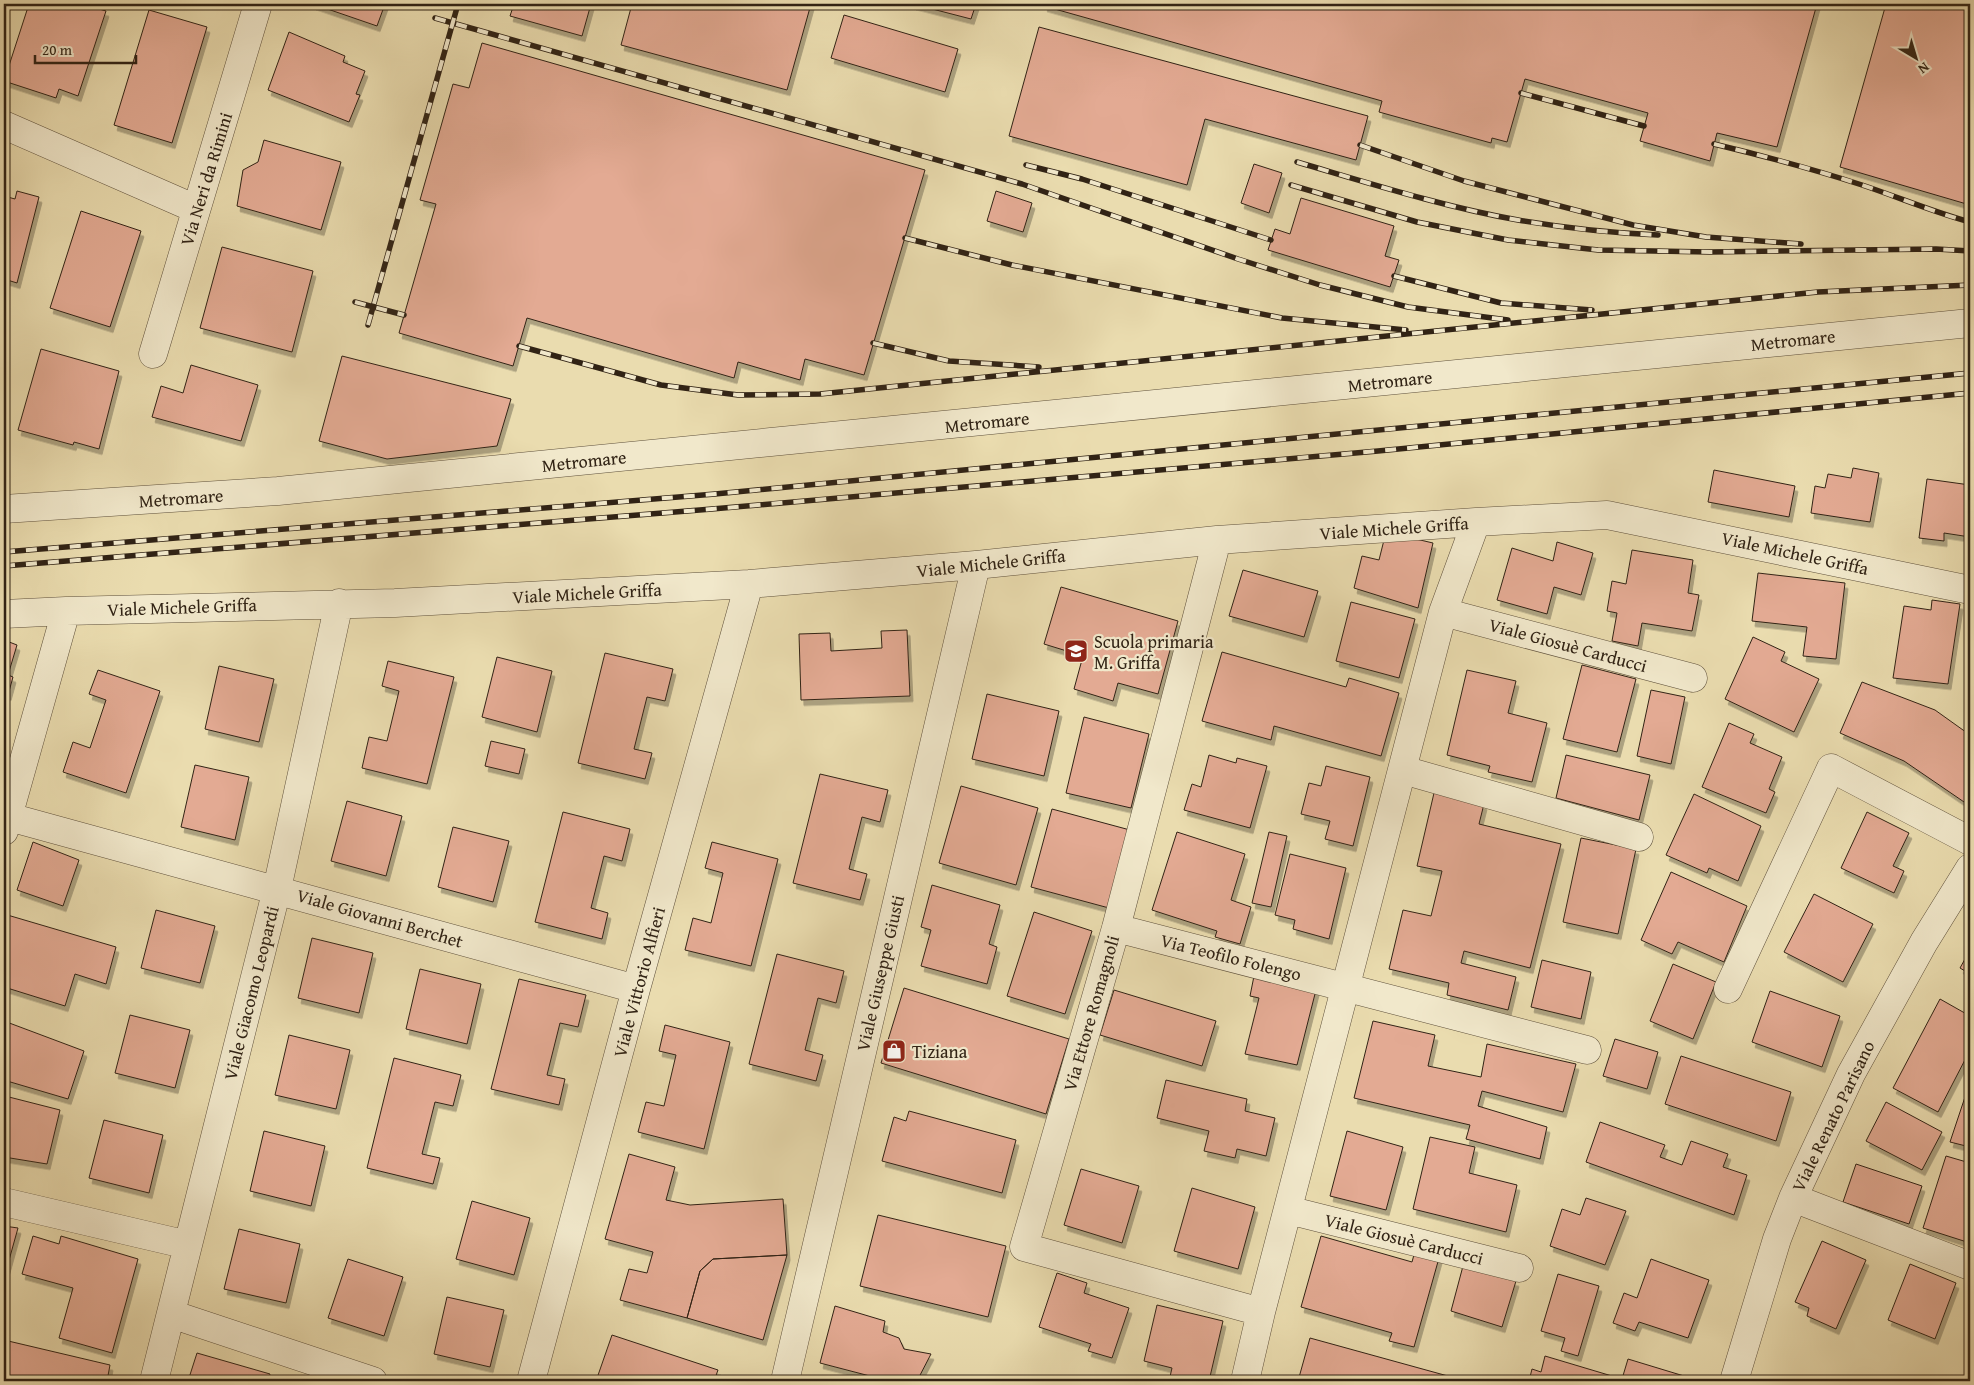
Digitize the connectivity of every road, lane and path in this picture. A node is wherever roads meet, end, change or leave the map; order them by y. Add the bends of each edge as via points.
1 (258, 4) edge
2 (4, 124) edge
3 (196, 209) junction
4 (1970, 322) edge
5 (153, 354) dead end
6 (4, 509) edge
7 (1476, 522) junction
8 (1217, 540) junction
9 (976, 565) junction
10 (749, 584) junction
11 (1970, 590) edge
12 (339, 603) junction
13 (66, 610) junction
14 (1443, 612) junction
15 (4, 614) edge
16 (1693, 678) dead end
17 (1403, 770) junction
18 (6, 824) edge
19 (1639, 837) dead end
20 (1970, 841) edge
21 (1970, 868) edge
22 (277, 889) junction
23 (1116, 928) junction
24 (1346, 986) junction
25 (636, 989) junction
26 (1728, 989) dead end
27 (1587, 1050) dead end
28 (1793, 1198) junction
29 (4, 1202) edge
30 (1288, 1210) junction
31 (188, 1245) junction
32 (1970, 1266) edge
33 (1519, 1268) dead end
34 (1261, 1312) junction
35 (171, 1314) junction
36 (154, 1381) edge
37 (373, 1381) edge
38 (531, 1381) edge
39 (785, 1381) edge
40 (1245, 1381) edge
41 (1734, 1381) edge

1 - 3 street, Via Neri da Rimini
2 - 3 street
3 - 5 street, Via Neri da Rimini
4 - 6 street, Metromare via 288,490
7 - 8 street, Viale Michele Griffa
7 - 11 street, Viale Michele Griffa via 1607,515
7 - 14 street
8 - 9 street, Viale Michele Griffa
8 - 23 street, Via Ettore Romagnoli
9 - 10 street, Viale Michele Griffa
9 - 39 street, Viale Giuseppe Giusti
10 - 12 street, Viale Michele Griffa via 395,603
10 - 25 street, Viale Vittorio Alfieri
12 - 13 street, Viale Michele Griffa
12 - 22 street, Viale Giacomo Leopardi
13 - 15 street, Viale Michele Griffa
13 - 18 street
14 - 16 street, Viale Giosuè Carducci
14 - 17 street
17 - 19 street
17 - 24 street
18 - 22 street, Viale Giovanni Berchet
20 - 26 street via 1831,768
21 - 28 street, Viale Renato Parisano via 1924,942 1851,1074
22 - 25 street, Viale Giovanni Berchet
22 - 31 street, Viale Giacomo Leopardi
23 - 24 street, Via Teofilo Folengo
23 - 34 street, Via Ettore Romagnoli via 1024,1247
24 - 27 street
24 - 30 street
25 - 38 street, Viale Vittorio Alfieri
28 - 32 street
28 - 41 street, Viale Renato Parisano via 1776,1239
29 - 31 street
30 - 33 street, Viale Giosuè Carducci
30 - 34 street
31 - 35 street, Viale Giacomo Leopardi
34 - 40 street
35 - 36 street, Viale Giacomo Leopardi
35 - 37 street

